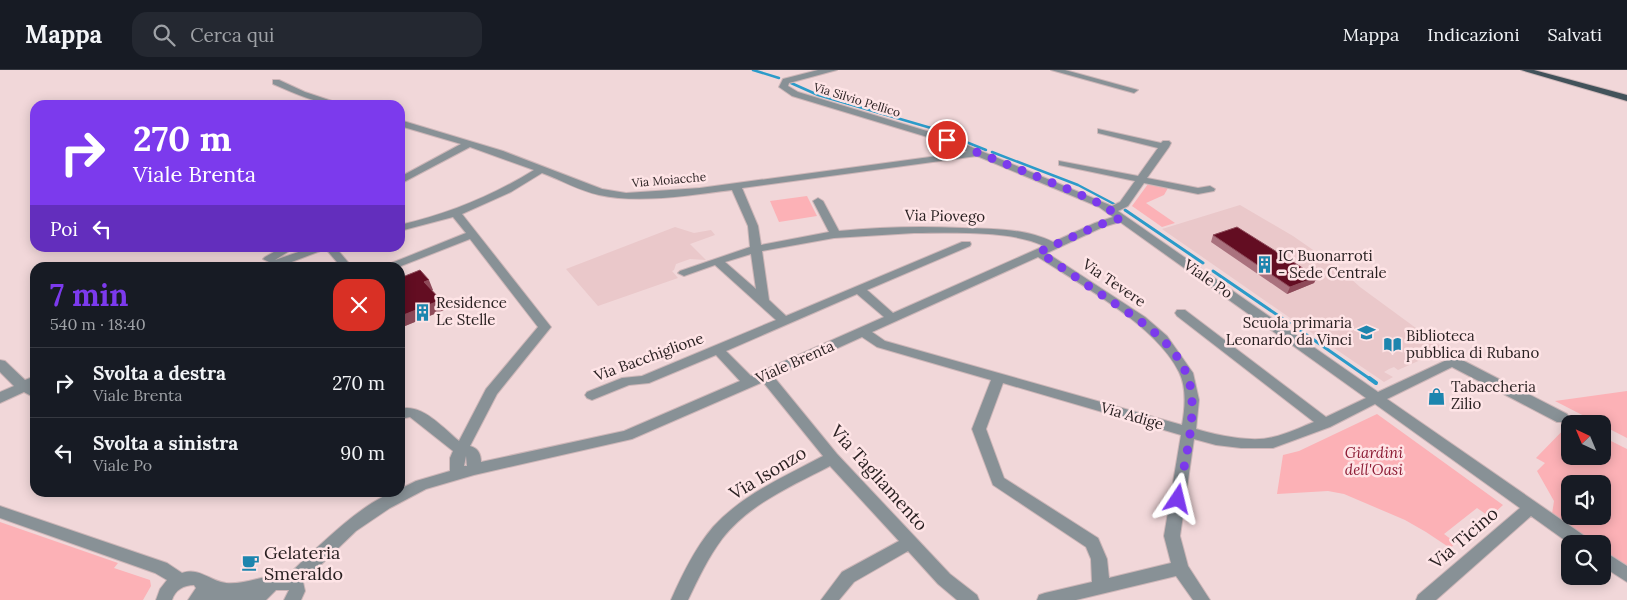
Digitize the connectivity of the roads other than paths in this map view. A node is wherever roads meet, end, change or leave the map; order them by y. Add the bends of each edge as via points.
1 (833, 70) edge
2 (1055, 70) edge
3 (1525, 70) edge
4 (276, 82) dead end
5 (1134, 90) dead end
6 (1627, 98) edge
7 (323, 100) edge
8 (405, 125) edge
9 (1101, 131) dead end
10 (469, 144) junction
11 (972, 151) junction
12 (1062, 163) dead end
13 (540, 170) junction
14 (405, 178) edge
15 (1142, 179) junction
16 (736, 186) junction
17 (1210, 189) dead end
18 (818, 201) dead end
19 (456, 213) junction
20 (1116, 214) junction
21 (405, 227) edge
22 (473, 234) junction
23 (835, 234) junction
24 (966, 244) dead end
25 (1053, 246) junction
26 (756, 248) junction
27 (282, 252) edge
28 (307, 252) edge
29 (334, 252) edge
30 (1039, 252) junction
31 (717, 261) junction
32 (267, 262) edge
33 (279, 262) edge
34 (343, 262) edge
35 (400, 262) edge
36 (684, 273) dead end
37 (858, 289) junction
38 (763, 300) junction
39 (1181, 313) dead end
40 (893, 319) junction
41 (784, 320) junction
42 (863, 332) junction
43 (718, 350) junction
44 (0, 364) edge
45 (765, 376) junction
46 (998, 379) junction
47 (749, 382) junction
48 (30, 386) edge
49 (30, 387) edge
50 (592, 395) dead end
51 (0, 398) edge
52 (1378, 399) junction
53 (405, 413) edge
54 (1561, 417) edge
55 (1326, 423) junction
56 (1189, 432) junction
57 (462, 449) junction
58 (832, 458) junction
59 (474, 469) junction
60 (457, 474) junction
61 (405, 493) edge
62 (398, 497) edge
63 (1531, 507) junction
64 (0, 512) edge
65 (1570, 535) edge
66 (910, 542) junction
67 (1611, 564) edge
68 (1180, 568) junction
69 (1627, 575) edge
70 (178, 582) junction
71 (292, 582) junction
72 (270, 585) junction
73 (1101, 587) junction
74 (205, 592) edge
75 (164, 600) edge
76 (196, 600) edge
77 (243, 600) edge
78 (257, 600) edge
79 (292, 600) edge
80 (679, 600) edge
81 (829, 600) edge
82 (971, 600) edge
83 (1045, 600) edge
84 (1202, 600) edge
85 (1424, 600) edge

1 - 11 street, Via Silvio Pellico via 793,78 783,87 795,94 947,140
2 - 5 street
3 - 6 main road
4 - 7 street
8 - 10 street, Via Moiacche
9 - 15 street via 1165,145
10 - 13 street, Via Moiacche
10 - 14 street
11 - 16 street, Via Moiacche via 950,157
11 - 20 street, Viale Po via 1070,190
12 - 15 street
13 - 16 street, Via Moiacche via 600,192 626,196
13 - 19 street
15 - 17 street via 1198,191
15 - 20 street
16 - 26 street via 753,226
18 - 23 street
19 - 21 street
19 - 22 street
20 - 25 street, Viale Brenta
20 - 52 street, Viale Po
22 - 35 street
22 - 57 street via 545,327 491,392
23 - 25 street, Via Piovego via 922,230 999,232
23 - 26 street, Via Piovego
24 - 37 street, Via Bacchiglione
25 - 30 street, Viale Brenta
26 - 31 street, Via Piovego
26 - 38 street
27 - 32 street
28 - 33 street
29 - 34 street
30 - 40 street, Viale Brenta
30 - 56 street, Via Tevere via 1141,320 1163,339 1186,373 1192,400
31 - 36 street, Via Piovego
31 - 38 street
37 - 40 street
37 - 41 street, Via Bacchiglione
38 - 41 street
39 - 55 street
40 - 42 street, Viale Brenta
41 - 43 street, Via Bacchiglione
42 - 45 street, Viale Brenta
42 - 46 street, Via Adige via 881,344
43 - 47 street, Via Bacchiglione
43 - 50 street, Via Bacchiglione via 644,380 627,381
44 - 48 street
45 - 47 street, Viale Brenta
45 - 58 street, Via Tagliamento
46 - 56 street, Via Adige
46 - 73 street via 979,429 998,482 1092,543 1099,559
47 - 59 street, Viale Brenta via 628,435
49 - 51 street
52 - 54 street via 1451,362
52 - 55 street, Via Adige
52 - 63 street, Viale Po
53 - 57 street via 414,414
55 - 56 street, Via Adige via 1267,443 1216,440
56 - 68 street, Via Tevere via 1172,536
57 - 59 street via 474,456
57 - 60 street via 457,458
58 - 66 street, Via Tagliamento
58 - 80 street, Via Isonzo via 755,501 725,524 704,551
59 - 60 street, Viale Brenta
60 - 61 street, Viale Brenta via 421,484
62 - 71 street, Viale Brenta via 350,527
63 - 65 street, Viale Po
63 - 85 street, Via Ticino
64 - 70 street via 161,568 176,577
66 - 81 street via 848,577
66 - 82 street, Via Tagliamento via 944,579
67 - 69 street
68 - 73 street
68 - 84 street, Via Tevere
70 - 74 street via 196,577 202,579
70 - 75 street via 170,588
71 - 72 street
71 - 79 street via 297,591
72 - 74 street
72 - 78 street
73 - 83 street
74 - 76 street
74 - 77 street

